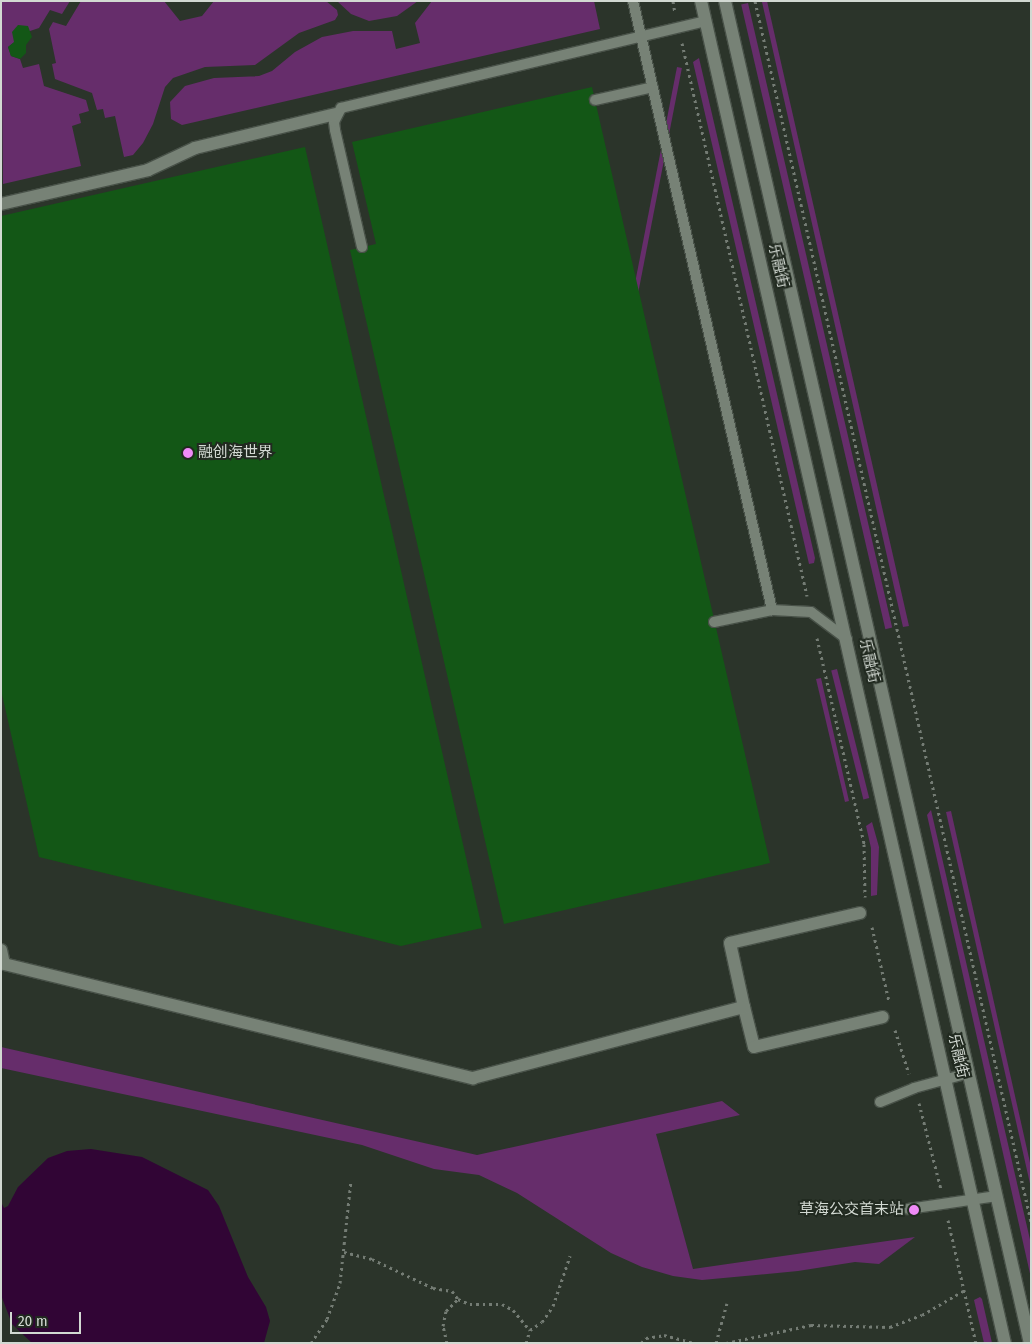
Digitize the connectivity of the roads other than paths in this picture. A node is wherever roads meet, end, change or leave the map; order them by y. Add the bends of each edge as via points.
1 (633, 1) edge
2 (701, 1) edge
3 (725, 1) edge
4 (706, 21) junction
5 (642, 37) junction
6 (652, 87) junction
7 (595, 100) dead end
8 (336, 114) junction
9 (1, 204) edge
10 (362, 247) dead end
11 (772, 610) junction
12 (714, 622) dead end
13 (847, 639) junction
14 (865, 912) road end
15 (1, 950) edge
16 (744, 1007) junction
17 (889, 1017) road end
18 (969, 1073) junction
19 (946, 1078) junction
20 (880, 1102) dead end
21 (997, 1196) junction
22 (974, 1202) junction
23 (908, 1209) dead end
24 (1005, 1343) edge
25 (1030, 1343) edge

1 - 5 lane
2 - 4 street, 乐融街
3 - 18 street, 乐融街
4 - 5 lane
4 - 13 street, 乐融街
5 - 6 lane
5 - 8 lane via 348,104
6 - 7 lane
6 - 11 lane
8 - 9 street via 194,148 148,170
8 - 10 lane via 334,130
11 - 12 lane
11 - 13 lane via 811,612
13 - 19 street, 乐融街
14 - 16 street via 730,943
15 - 16 street via 4,964 473,1078
16 - 17 street via 754,1047
18 - 19 lane
18 - 21 street, 乐融街
19 - 20 lane
19 - 22 street, 乐融街
21 - 22 lane
21 - 25 street, 乐融街
22 - 23 lane
22 - 24 street, 乐融街

